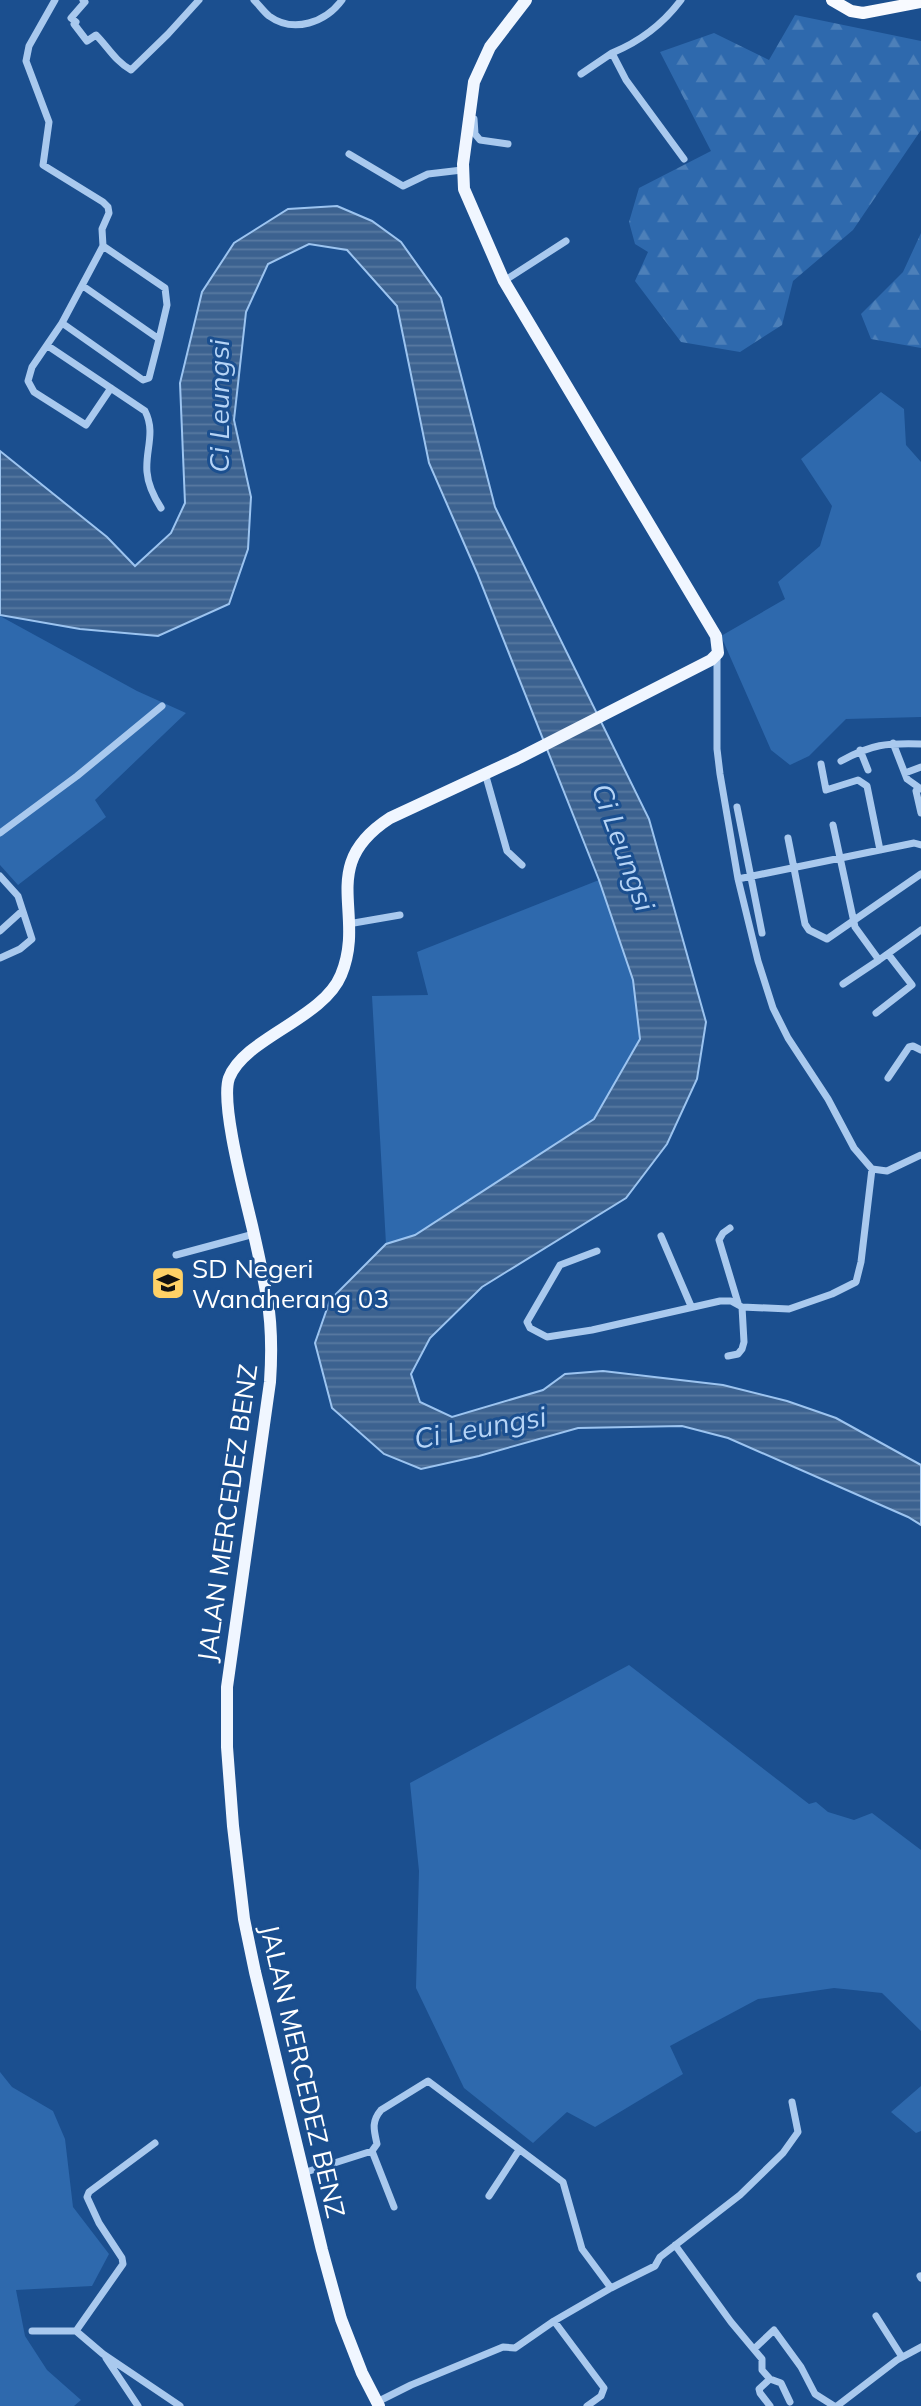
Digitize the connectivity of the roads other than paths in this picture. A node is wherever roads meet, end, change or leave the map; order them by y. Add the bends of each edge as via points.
1 (55, 0) edge
2 (83, 0) edge
3 (199, 0) edge
4 (254, 0) edge
5 (342, 0) edge
6 (526, 0) edge
7 (681, 0) edge
8 (832, 0) edge
9 (921, 2) edge
10 (612, 53) junction
11 (582, 74) dead end
12 (468, 114) junction
13 (508, 144) dead end
14 (349, 154) dead end
15 (684, 159) dead end
16 (463, 170) junction
17 (566, 242) dead end
18 (103, 246) junction
19 (504, 281) junction
20 (83, 286) junction
21 (62, 323) junction
22 (159, 338) junction
23 (48, 346) junction
24 (111, 388) junction
25 (161, 508) dead end
26 (718, 653) junction
27 (162, 706) dead end
28 (893, 743) junction
29 (921, 744) edge
30 (860, 750) junction
31 (841, 761) dead end
32 (821, 764) dead end
33 (921, 767) edge
34 (868, 769) dead end
35 (905, 773) junction
36 (485, 774) junction
37 (919, 790) edge
38 (737, 807) dead end
39 (921, 813) edge
40 (834, 825) dead end
41 (0, 833) edge
42 (788, 838) dead end
43 (920, 843) edge
44 (880, 850) junction
45 (840, 858) junction
46 (522, 865) dead end
47 (794, 867) junction
48 (921, 874) edge
49 (0, 876) edge
50 (751, 876) junction
51 (738, 879) junction
52 (22, 911) junction
53 (400, 915) dead end
54 (853, 922) junction
55 (348, 924) junction
56 (921, 930) edge
57 (0, 931) edge
58 (762, 933) dead end
59 (888, 954) junction
60 (0, 958) edge
61 (879, 960) junction
62 (844, 984) dead end
63 (876, 1013) dead end
64 (921, 1050) edge
65 (888, 1078) dead end
66 (921, 1154) edge
67 (872, 1169) junction
68 (730, 1228) dead end
69 (254, 1234) junction
70 (661, 1236) dead end
71 (597, 1251) dead end
72 (176, 1255) dead end
73 (740, 1305) junction
74 (691, 1306) junction
75 (728, 1356) dead end
76 (792, 2102) dead end
77 (155, 2143) dead end
78 (519, 2150) junction
79 (372, 2151) junction
80 (303, 2173) junction
81 (489, 2196) dead end
82 (394, 2207) dead end
83 (675, 2245) junction
84 (611, 2288) junction
85 (876, 2315) dead end
86 (554, 2321) junction
87 (32, 2331) dead end
88 (76, 2331) junction
89 (921, 2347) edge
90 (754, 2349) junction
91 (103, 2354) junction
92 (902, 2357) junction
93 (770, 2379) junction
94 (790, 2402) dead end
95 (378, 2404) edge
96 (174, 2405) edge
97 (138, 2406) edge
98 (587, 2406) edge
99 (770, 2406) edge
100 (835, 2406) edge

1 - 18 street via 29,46 26,61 49,122 43,165 108,207
2 - 3 street via 71,18 74,24 86,41 96,35 129,70
4 - 5 street via 270,17 301,25 331,13
6 - 12 main road via 479,66
7 - 10 street via 651,31
8 - 9 highway via 863,13
10 - 11 street
10 - 15 street via 626,80
12 - 13 street via 480,140
12 - 16 main road
14 - 16 street via 403,186 428,174
16 - 19 main road via 464,189
17 - 19 street
18 - 20 street
18 - 22 street via 165,288 167,305
19 - 26 main road via 716,636
20 - 21 street
20 - 22 street
21 - 22 street via 143,380 149,378
21 - 23 street
23 - 24 street
23 - 24 street via 28,377 34,392 86,425
24 - 25 street via 145,411 148,418 147,471
26 - 36 main road, JALAN MERCEDEZ BENZ
26 - 51 street via 717,749
27 - 41 street
28 - 29 street
28 - 30 street
28 - 35 street
30 - 31 street
30 - 34 street
32 - 44 street via 826,790 858,780 867,786
33 - 35 street
35 - 37 street
36 - 46 street via 507,851
36 - 55 main road, JALAN MERCEDEZ BENZ via 390,818 362,841 349,865
37 - 39 street
38 - 50 street
40 - 45 street
42 - 47 street
43 - 44 street
44 - 45 street
45 - 47 street
45 - 54 street
47 - 50 street
47 - 54 street via 809,930 827,939
48 - 54 street
49 - 52 street via 18,896
50 - 51 street
50 - 58 street
51 - 67 street via 758,961 779,1020 854,1148
52 - 57 street
52 - 60 street via 32,939
53 - 55 street
54 - 61 street
55 - 69 main road, JALAN MERCEDEZ BENZ via 346,958 333,989 244,1057 229,1079 233,1141
56 - 59 street
59 - 61 street
59 - 63 street via 912,985
61 - 62 street
64 - 65 street via 909,1047
66 - 67 street via 887,1171
67 - 73 street via 861,1262 853,1285 789,1308
68 - 73 street via 719,1240
69 - 72 street
69 - 80 main road, JALAN MERCEDEZ BENZ via 270,1323 270,1382 231,1646 227,1747 244,1919
70 - 74 street
71 - 74 street via 561,1265 527,1322 530,1328 547,1337
73 - 74 street via 720,1301
73 - 75 street via 743,1346 738,1354
76 - 83 street via 798,2132 783,2153 740,2195
77 - 88 street via 89,2192 99,2223 123,2264
78 - 79 street via 428,2081 376,2116 372,2125 377,2144
78 - 81 street
78 - 84 street via 563,2182 582,2249
79 - 80 street
79 - 82 street
80 - 95 main road, JALAN MERCEDEZ BENZ via 341,2319
83 - 84 street via 655,2266
83 - 90 street
84 - 86 street
85 - 92 street
86 - 95 street via 515,2348 503,2347 411,2385
86 - 98 street via 604,2388
87 - 88 street
88 - 91 street
89 - 92 street
90 - 93 street
90 - 100 street via 774,2330 802,2367 815,2394
91 - 96 street
91 - 97 street
92 - 100 street
93 - 94 street via 780,2383
93 - 99 street via 760,2389

